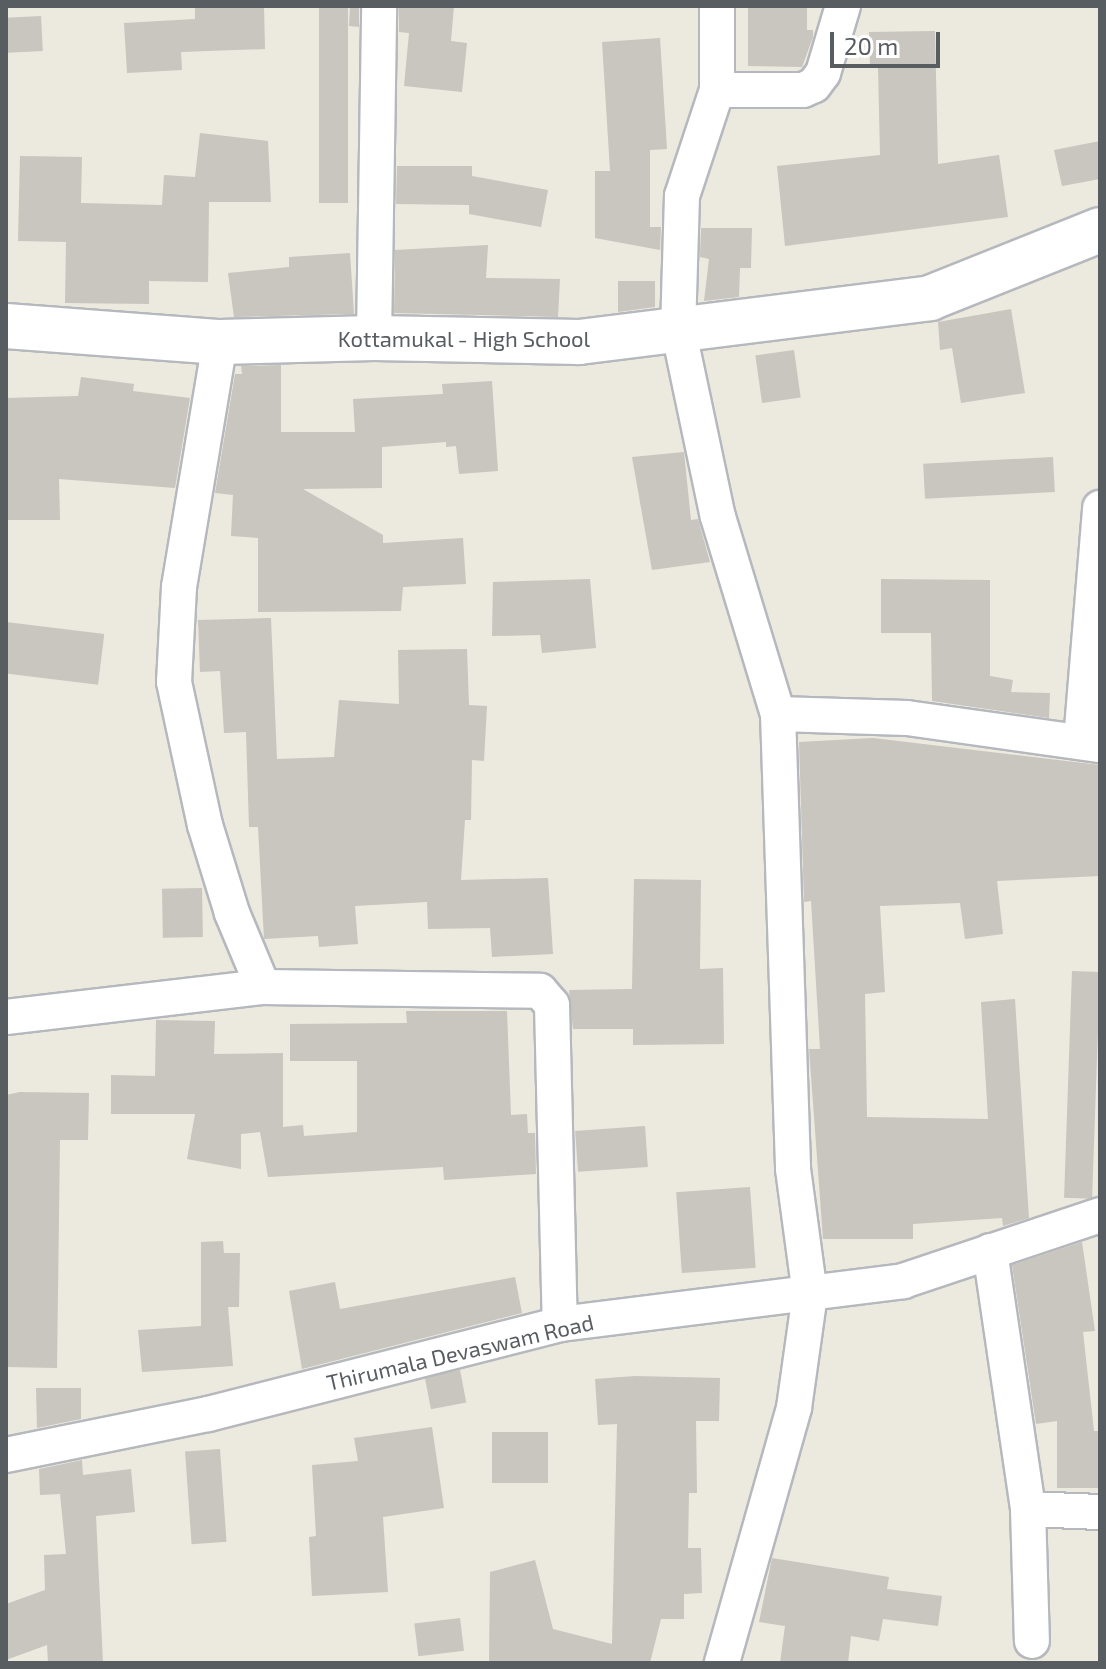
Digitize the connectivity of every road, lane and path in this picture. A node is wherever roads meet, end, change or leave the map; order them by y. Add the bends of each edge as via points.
1 (379, 6) edge
2 (717, 6) edge
3 (843, 6) edge
4 (717, 90) junction
5 (1100, 230) edge
6 (6, 326) edge
7 (678, 328) junction
8 (374, 338) junction
9 (220, 342) junction
10 (1100, 508) edge
11 (778, 714) junction
12 (1091, 743) edge
13 (263, 987) junction
14 (6, 1017) edge
15 (1100, 1215) edge
16 (990, 1251) junction
17 (810, 1294) junction
18 (560, 1324) junction
19 (6, 1455) edge
20 (1028, 1509) junction
21 (1100, 1512) edge
22 (1032, 1641) dead end
23 (722, 1663) edge

1 - 8 street
2 - 4 street
3 - 4 street via 823,73 814,85 803,90
4 - 7 street via 682,196
5 - 7 main road, Kottamukal - High School via 930,298
6 - 9 main road, Kottamukal - High School
7 - 8 main road, Kottamukal - High School via 579,342
7 - 11 street via 718,517
8 - 9 main road, Kottamukal - High School
9 - 13 street via 179,587 174,682 205,825 232,913
10 - 12 street
11 - 12 street via 907,718
11 - 17 street via 793,1169
13 - 14 street
13 - 18 street via 534,990 546,995 552,1005
15 - 16 street, Thirumala Devaswam Road
16 - 17 street, Thirumala Devaswam Road via 903,1281
16 - 20 street
17 - 18 street, Thirumala Devaswam Road
17 - 23 street via 794,1408
18 - 19 street, Thirumala Devaswam Road via 208,1414
20 - 21 street
20 - 22 street

